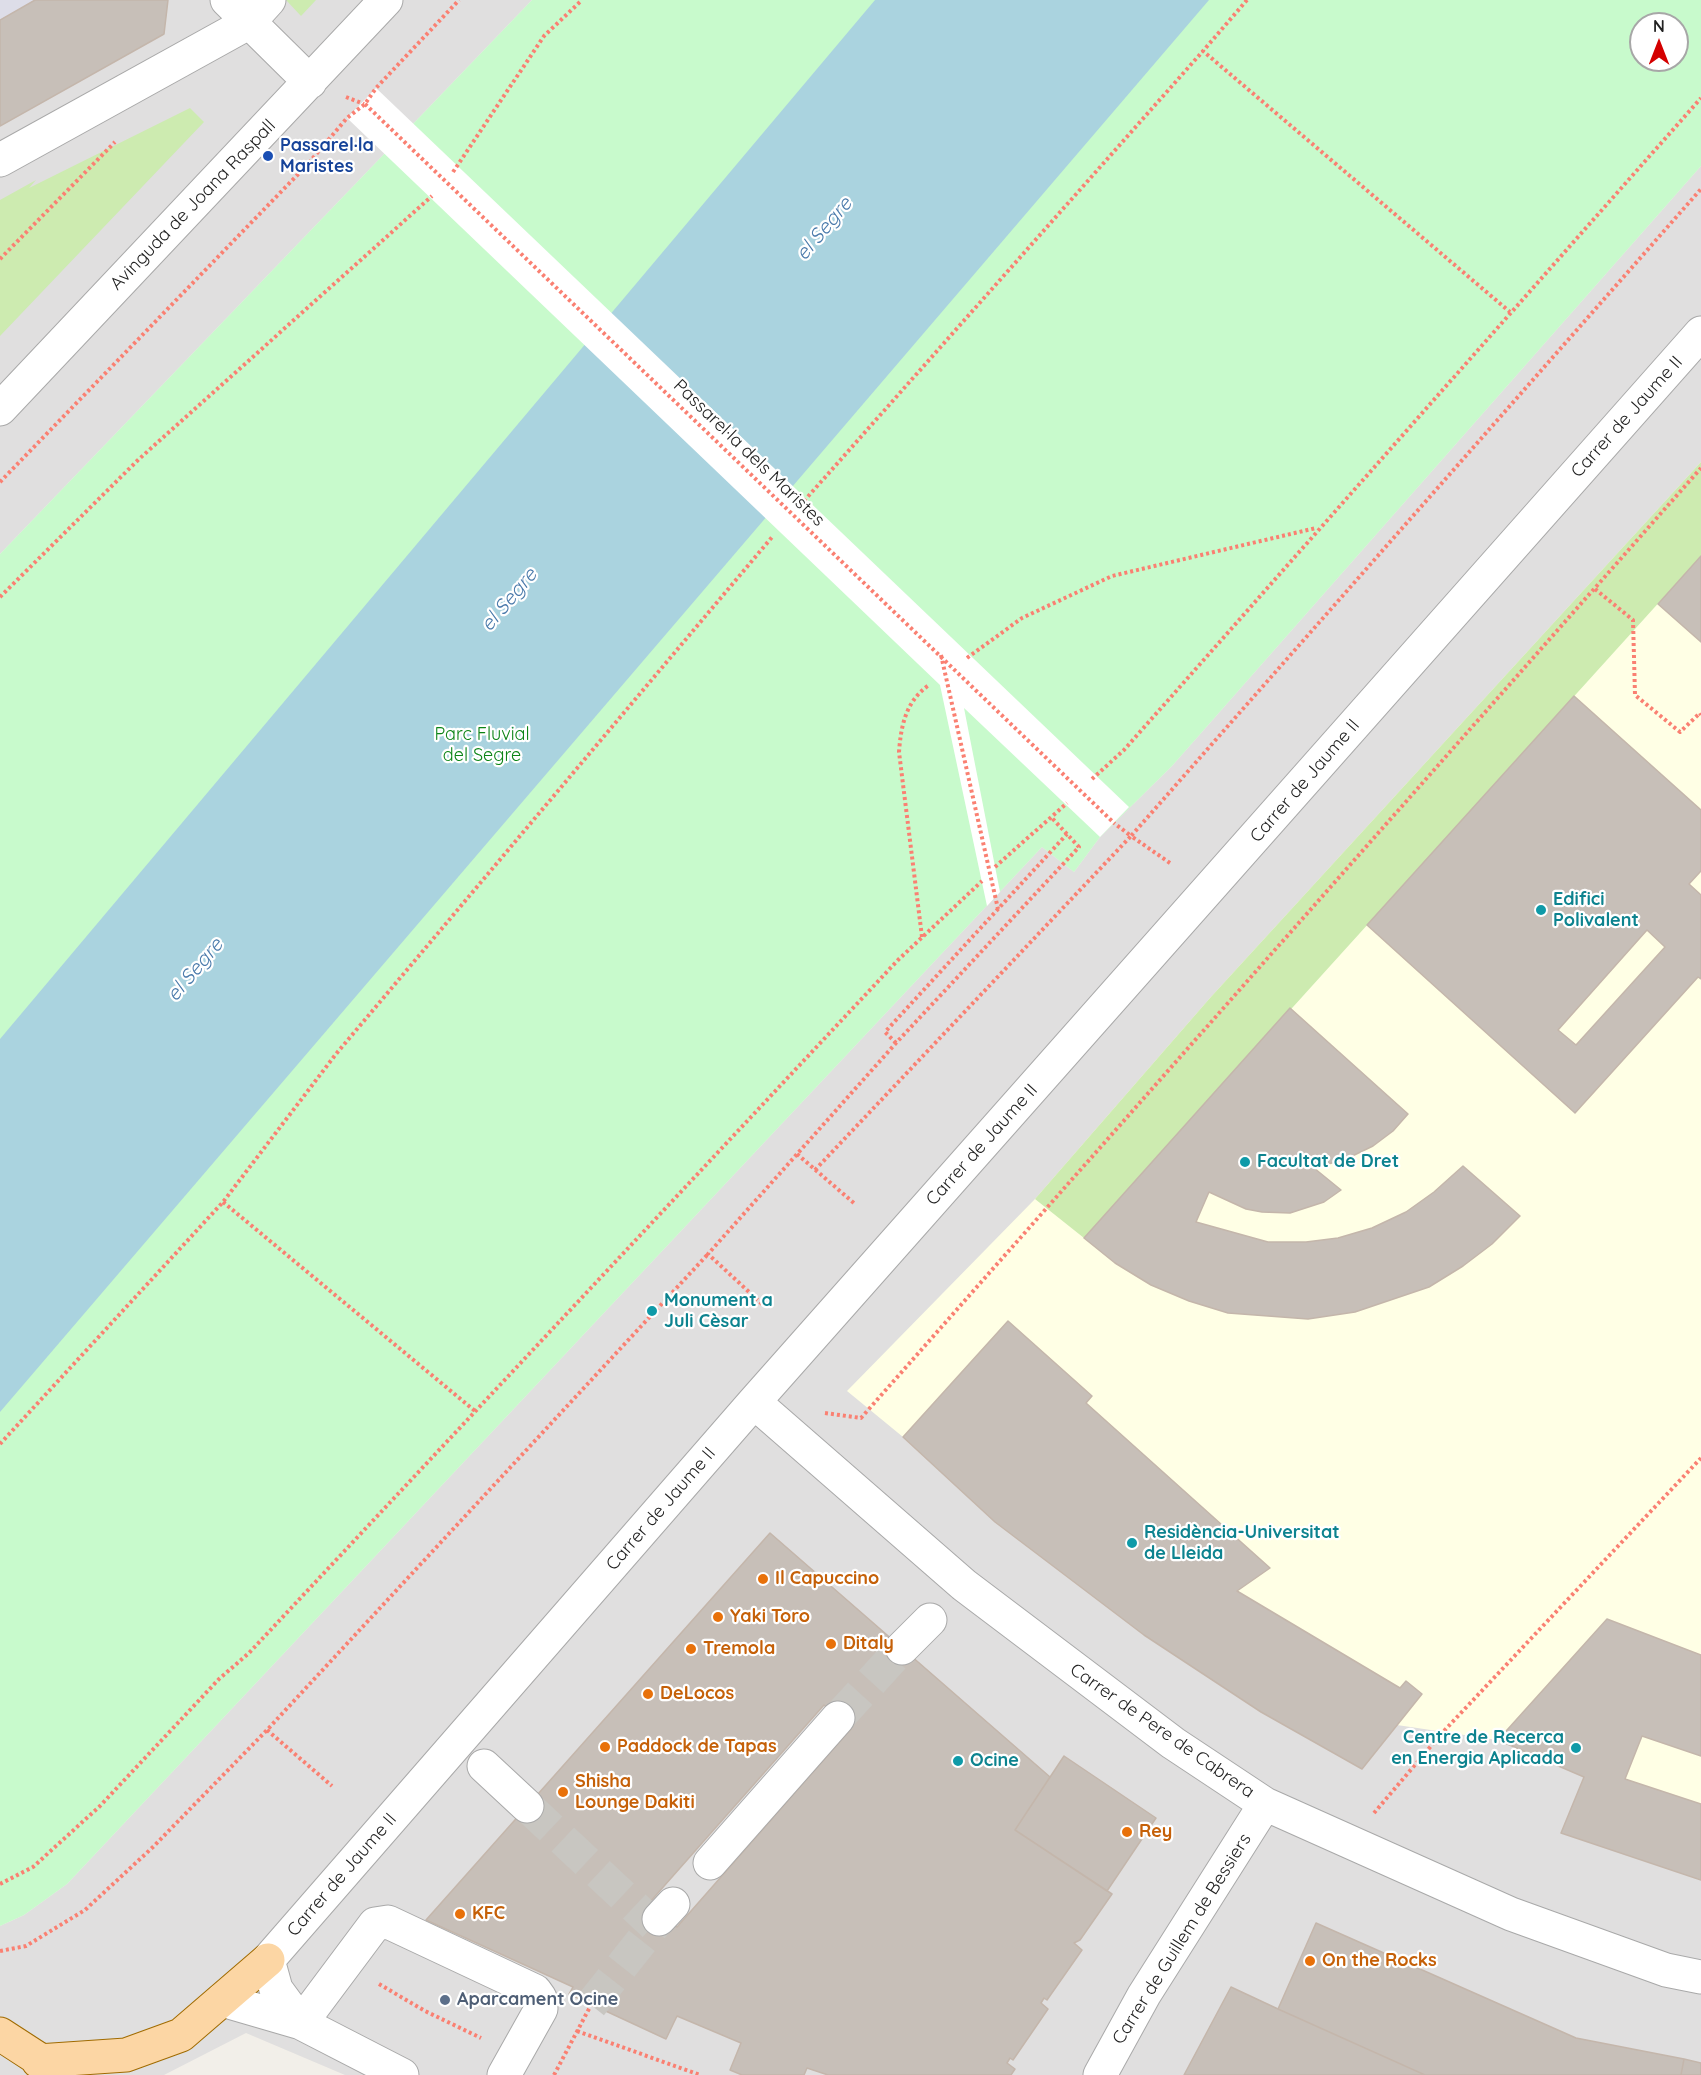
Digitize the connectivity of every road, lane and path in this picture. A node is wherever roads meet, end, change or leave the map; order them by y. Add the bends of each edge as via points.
1 (386, 0) edge
2 (459, 0) edge
3 (582, 0) edge
4 (1247, 0) edge
5 (248, 8) edge
6 (1203, 51) junction
7 (310, 82) junction
8 (1701, 98) edge
9 (365, 104) junction
10 (119, 138) dead end
11 (0, 160) edge
12 (453, 171) dead end
13 (1701, 189) edge
14 (432, 195) dead end
15 (0, 259) edge
16 (1510, 312) junction
17 (1701, 333) edge
18 (0, 409) edge
19 (1701, 468) edge
20 (0, 482) edge
21 (804, 501) dead end
22 (1318, 528) junction
23 (773, 536) dead end
24 (1595, 589) junction
25 (0, 597) edge
26 (940, 654) junction
27 (967, 658) dead end
28 (929, 685) dead end
29 (1701, 715) edge
30 (1092, 779) dead end
31 (1067, 803) dead end
32 (1051, 817) junction
33 (1067, 834) junction
34 (1131, 836) junction
35 (1170, 863) dead end
36 (995, 867) dead end
37 (982, 881) dead end
38 (998, 909) junction
39 (922, 938) junction
40 (896, 1043) junction
41 (797, 1154) junction
42 (815, 1170) junction
43 (223, 1202) junction
44 (855, 1204) dead end
45 (708, 1254) junction
46 (762, 1304) dead end
47 (754, 1402) junction
48 (476, 1411) junction
49 (818, 1412) dead end
50 (0, 1444) edge
51 (1701, 1458) edge
52 (930, 1620) dead end
53 (902, 1648) tunnel mouth
54 (838, 1718) tunnel mouth
55 (267, 1730) junction
56 (484, 1766) dead end
57 (332, 1786) dead end
58 (1265, 1804) junction
59 (527, 1806) tunnel mouth
60 (1349, 1843) junction
61 (710, 1863) dead end
62 (0, 1884) edge
63 (356, 1949) junction
64 (0, 1951) edge
65 (268, 1960) junction
66 (1701, 1977) edge
67 (222, 2000) junction
68 (591, 2005) tunnel mouth
69 (301, 2023) junction
70 (577, 2031) junction
71 (0, 2034) edge
72 (510, 2065) edge
73 (51, 2068) edge
74 (554, 2074) edge
75 (402, 2075) edge
76 (700, 2075) edge
77 (1100, 2075) edge

1 - 7 street, Avinguda de Joana Raspall
2 - 9 path
3 - 12 path via 544,36
4 - 6 path
5 - 7 street
5 - 11 street
6 - 16 path
6 - 21 path
7 - 18 street, Avinguda de Joana Raspall
8 - 16 path
9 - 20 path via 347,118 307,165
9 - 26 path, Passarel·la dels Maristes, bridge
10 - 15 path
13 - 34 path
14 - 25 path via 138,460
16 - 22 path
17 - 47 street, Carrer de Jaume II
19 - 24 path
22 - 27 path via 1112,576 1022,618
22 - 30 path via 1124,750
23 - 43 path via 336,1054
24 - 29 path via 1633,620 1635,695 1680,732
24 - 49 path via 861,1418
26 - 34 path, Passarel·la dels Maristes, bridge
26 - 38 path, bridge
28 - 39 path via 917,693 902,722 899,752
31 - 32 path
32 - 33 path
32 - 36 path
33 - 38 path
33 - 40 path via 1079,847
34 - 35 path, Passarel·la dels Maristes
34 - 42 path
37 - 39 path
38 - 40 path via 885,1032
39 - 48 path
40 - 41 path
41 - 42 path
41 - 45 path
42 - 44 path
43 - 48 path
43 - 50 path
45 - 46 path
45 - 55 path
47 - 58 street, Carrer de Pere de Cabrera via 964,1585 1173,1743
47 - 65 street, Carrer de Jaume II
48 - 62 path via 100,1806 33,1867
51 - 60 path via 1443,1732
52 - 53 street
54 - 61 street
55 - 57 path
55 - 64 path via 153,1847 85,1910 26,1946
56 - 59 street
58 - 60 street, Carrer de Pere de Cabrera
58 - 77 street, Carrer de Guillem de Bessiers via 1144,1995
60 - 66 street, Carrer de Pere de Cabrera via 1511,1914 1666,1970
63 - 69 street
63 - 72 path via 372,1978 384,1989
63 - 72 street via 375,1924 388,1922 535,1991 541,2009
65 - 67 main road
65 - 69 street via 276,1989
67 - 69 street
67 - 73 main road via 182,2035 126,2055
68 - 70 path
69 - 75 street
70 - 74 path
70 - 76 path
71 - 73 main road
72 - 74 path

